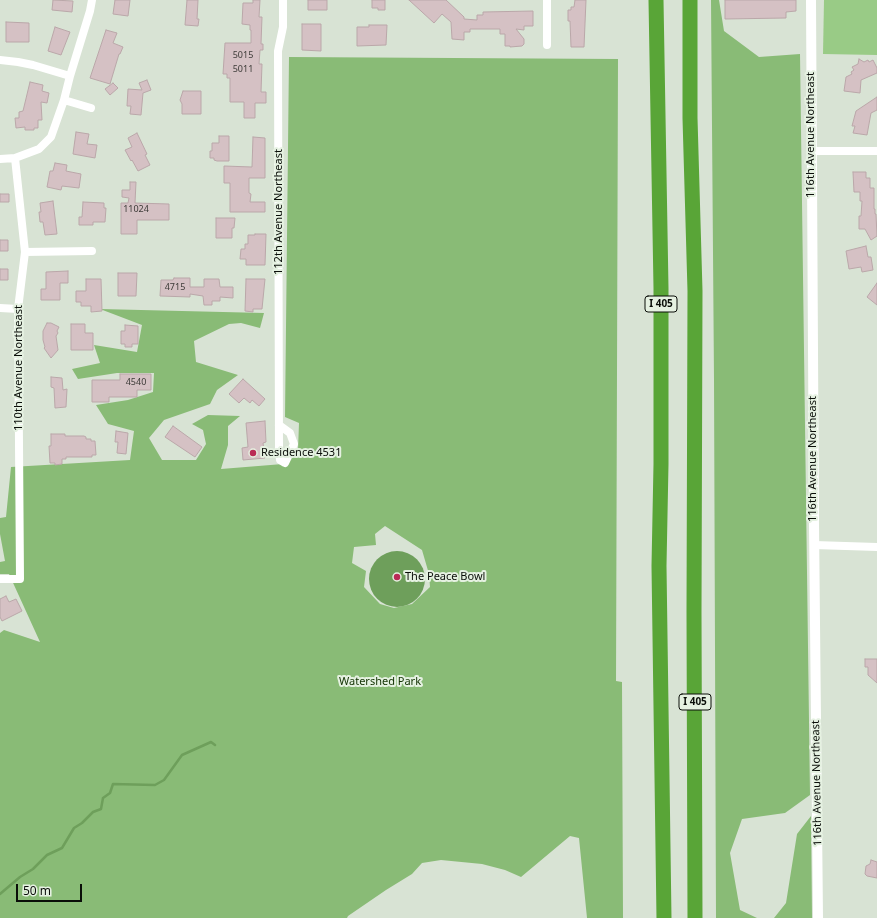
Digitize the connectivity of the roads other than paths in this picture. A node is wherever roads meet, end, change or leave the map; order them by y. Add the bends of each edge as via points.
1 (92, 0) edge
2 (283, 0) edge
3 (547, 0) edge
4 (656, 0) edge
5 (690, 0) edge
6 (811, 0) edge
7 (547, 45) dead end
8 (0, 60) edge
9 (70, 76) junction
10 (64, 100) junction
11 (91, 108) dead end
12 (811, 151) junction
13 (877, 151) edge
14 (15, 158) junction
15 (0, 159) edge
16 (92, 251) dead end
17 (25, 252) junction
18 (0, 308) edge
19 (18, 309) junction
20 (279, 425) dead end
21 (814, 545) junction
22 (877, 547) edge
23 (0, 580) edge
24 (664, 918) edge
25 (695, 918) edge
26 (818, 918) edge

1 - 9 street
2 - 20 street, 112th Avenue Northeast via 283,27 278,51
3 - 7 street
4 - 24 highway, I 405 via 661,288 659,566
5 - 25 highway, I 405 via 690,118 695,291
6 - 12 street, 116th Avenue Northeast
8 - 9 street via 33,65
9 - 10 street
10 - 11 street
10 - 14 street via 51,138 39,149
12 - 13 street
12 - 21 street, 116th Avenue Northeast
14 - 15 street
14 - 17 street, 110th Avenue Northeast
16 - 17 street
17 - 19 street, 110th Avenue Northeast
18 - 19 street
19 - 23 street, 110th Avenue Northeast via 20,579
21 - 22 street
21 - 26 street, 116th Avenue Northeast

